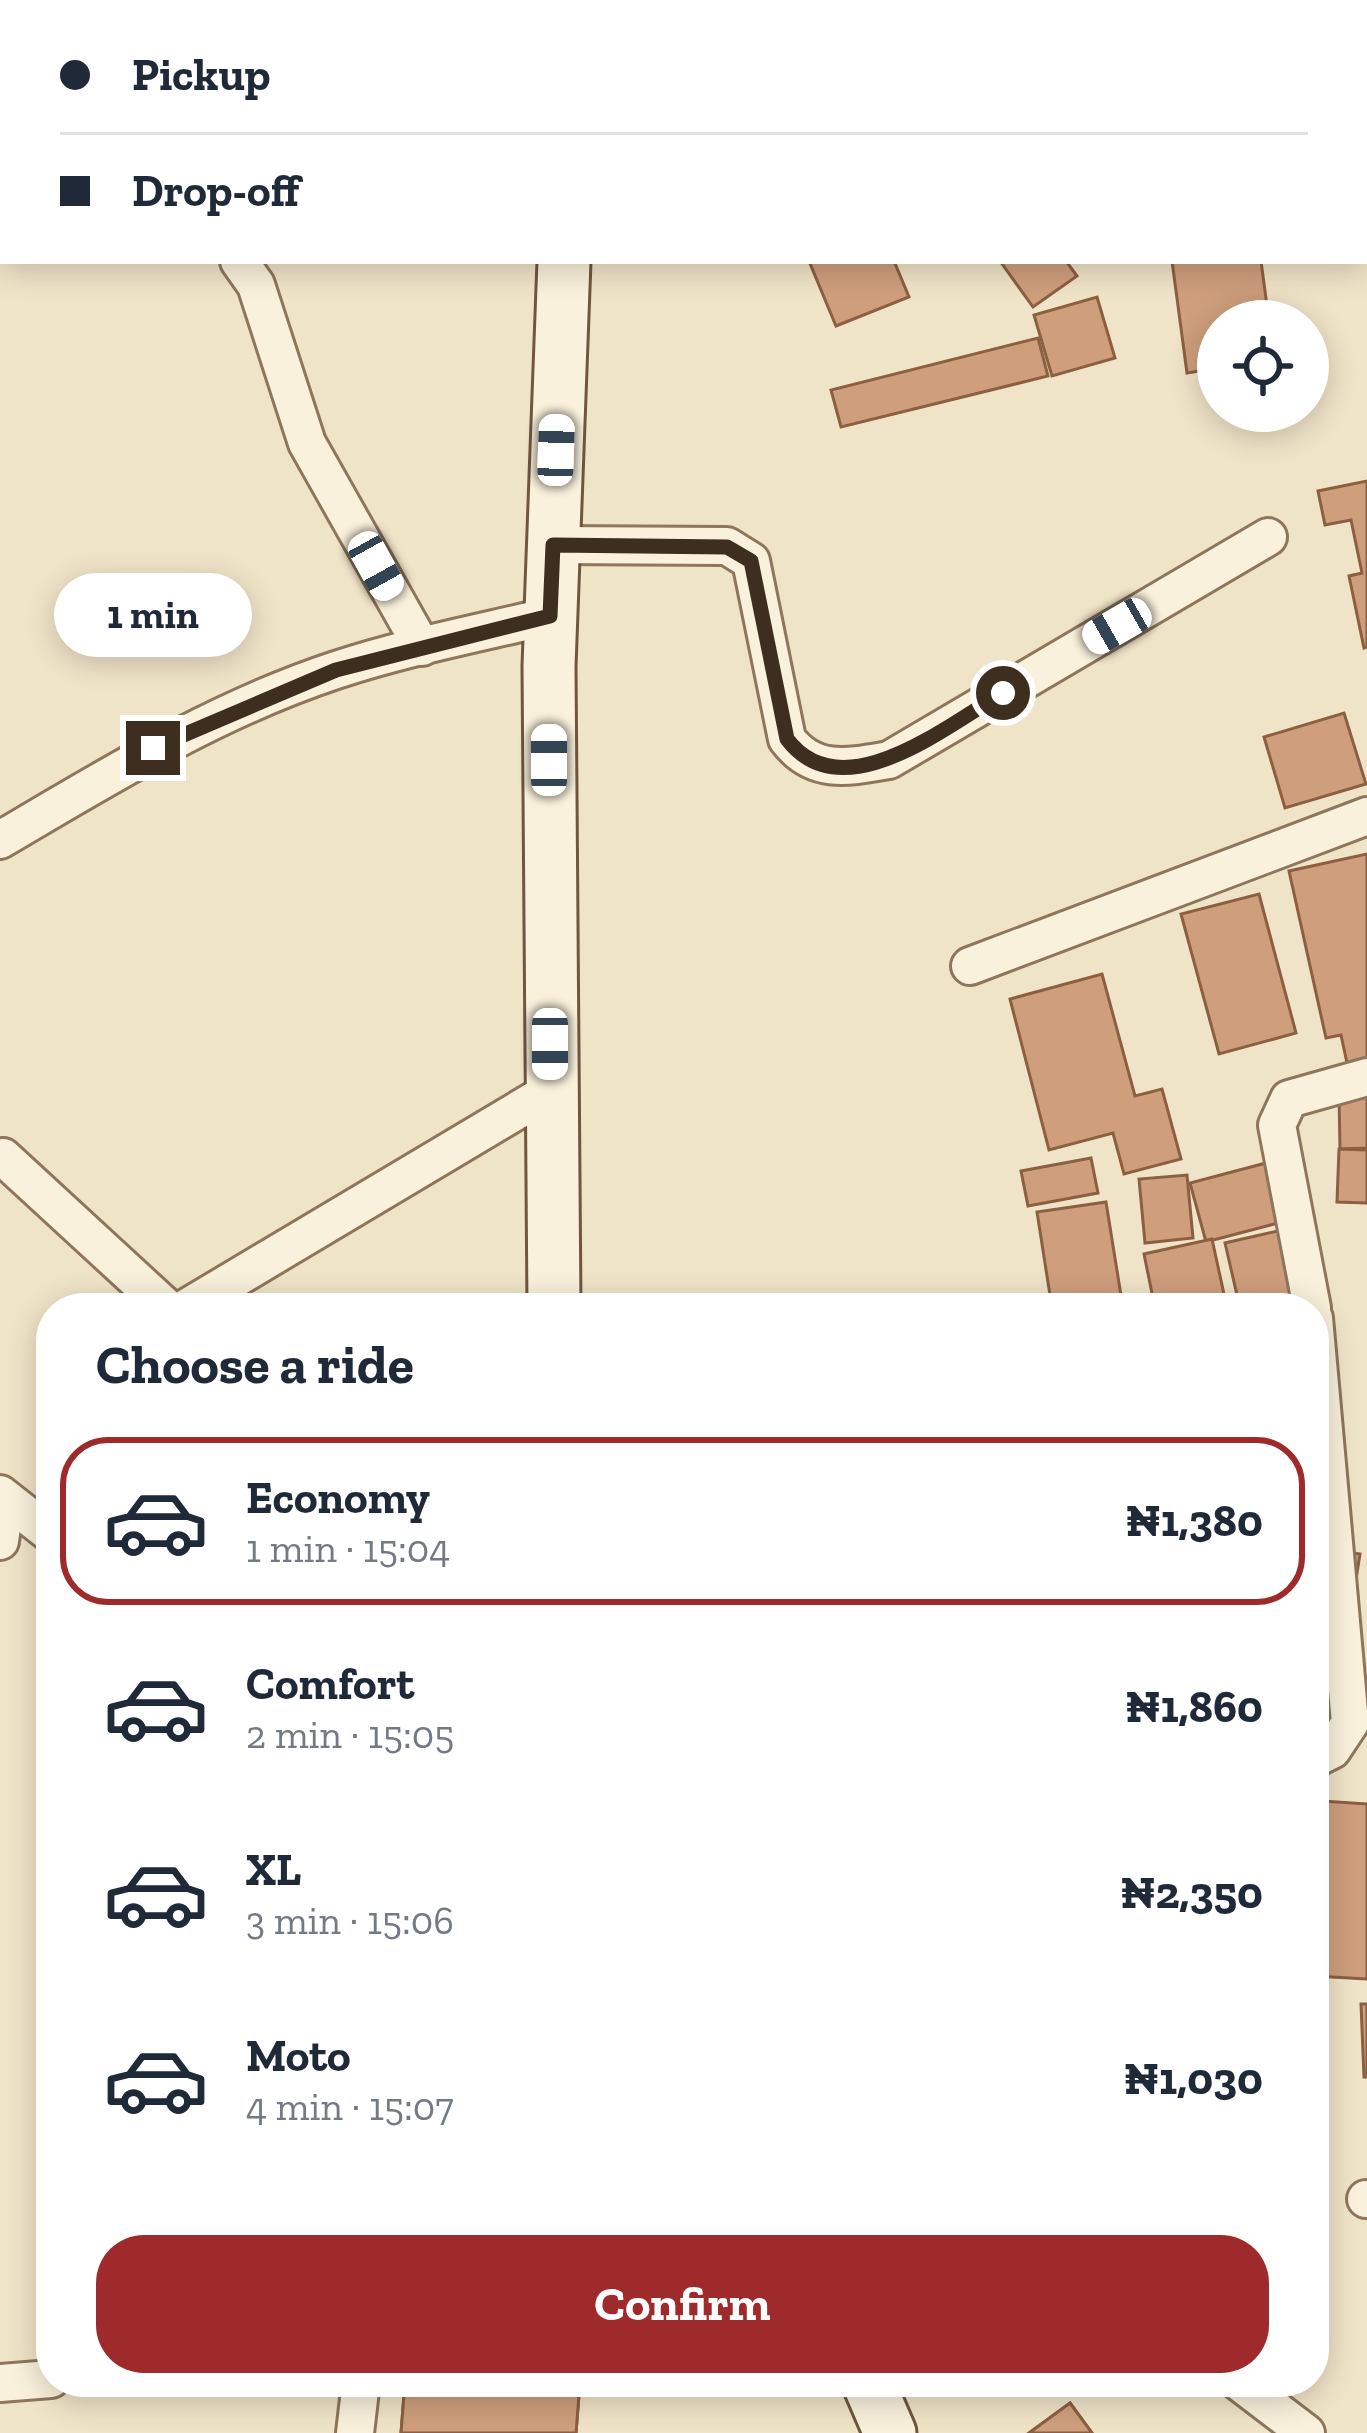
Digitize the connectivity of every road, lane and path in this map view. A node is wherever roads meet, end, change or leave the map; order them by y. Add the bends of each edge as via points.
1 (241, 264) edge
2 (564, 264) edge
3 (1268, 538) dead end
4 (553, 545) junction
5 (550, 616) junction
6 (422, 647) junction
7 (1367, 816) edge
8 (0, 840) edge
9 (970, 966) dead end
10 (1367, 1076) edge
11 (550, 1091) junction
12 (3, 1156) dead end
13 (150, 1293) edge
14 (211, 1293) edge
15 (554, 1293) edge
16 (1308, 1293) edge
17 (1329, 1490) edge
18 (3, 1496) edge
19 (36, 1522) edge
20 (0, 1541) edge
21 (1329, 1752) edge
22 (36, 2381) edge
23 (0, 2383) edge
24 (360, 2397) edge
25 (874, 2397) edge
26 (1259, 2397) edge
27 (356, 2433) edge
28 (890, 2433) edge
29 (1306, 2433) edge

1 - 6 street via 256,285 307,443
2 - 4 main road
3 - 4 street via 889,760 840,768 802,759 787,739 751,561 727,547
4 - 5 main road
5 - 6 street
5 - 11 main road
6 - 8 street via 238,709 153,748
7 - 9 street
10 - 16 street via 1289,1099 1277,1125
11 - 14 street
11 - 15 main road
12 - 13 street
17 - 21 street via 1350,1723
18 - 19 street
18 - 20 street
22 - 23 street
24 - 27 street
25 - 28 main road
26 - 29 street

